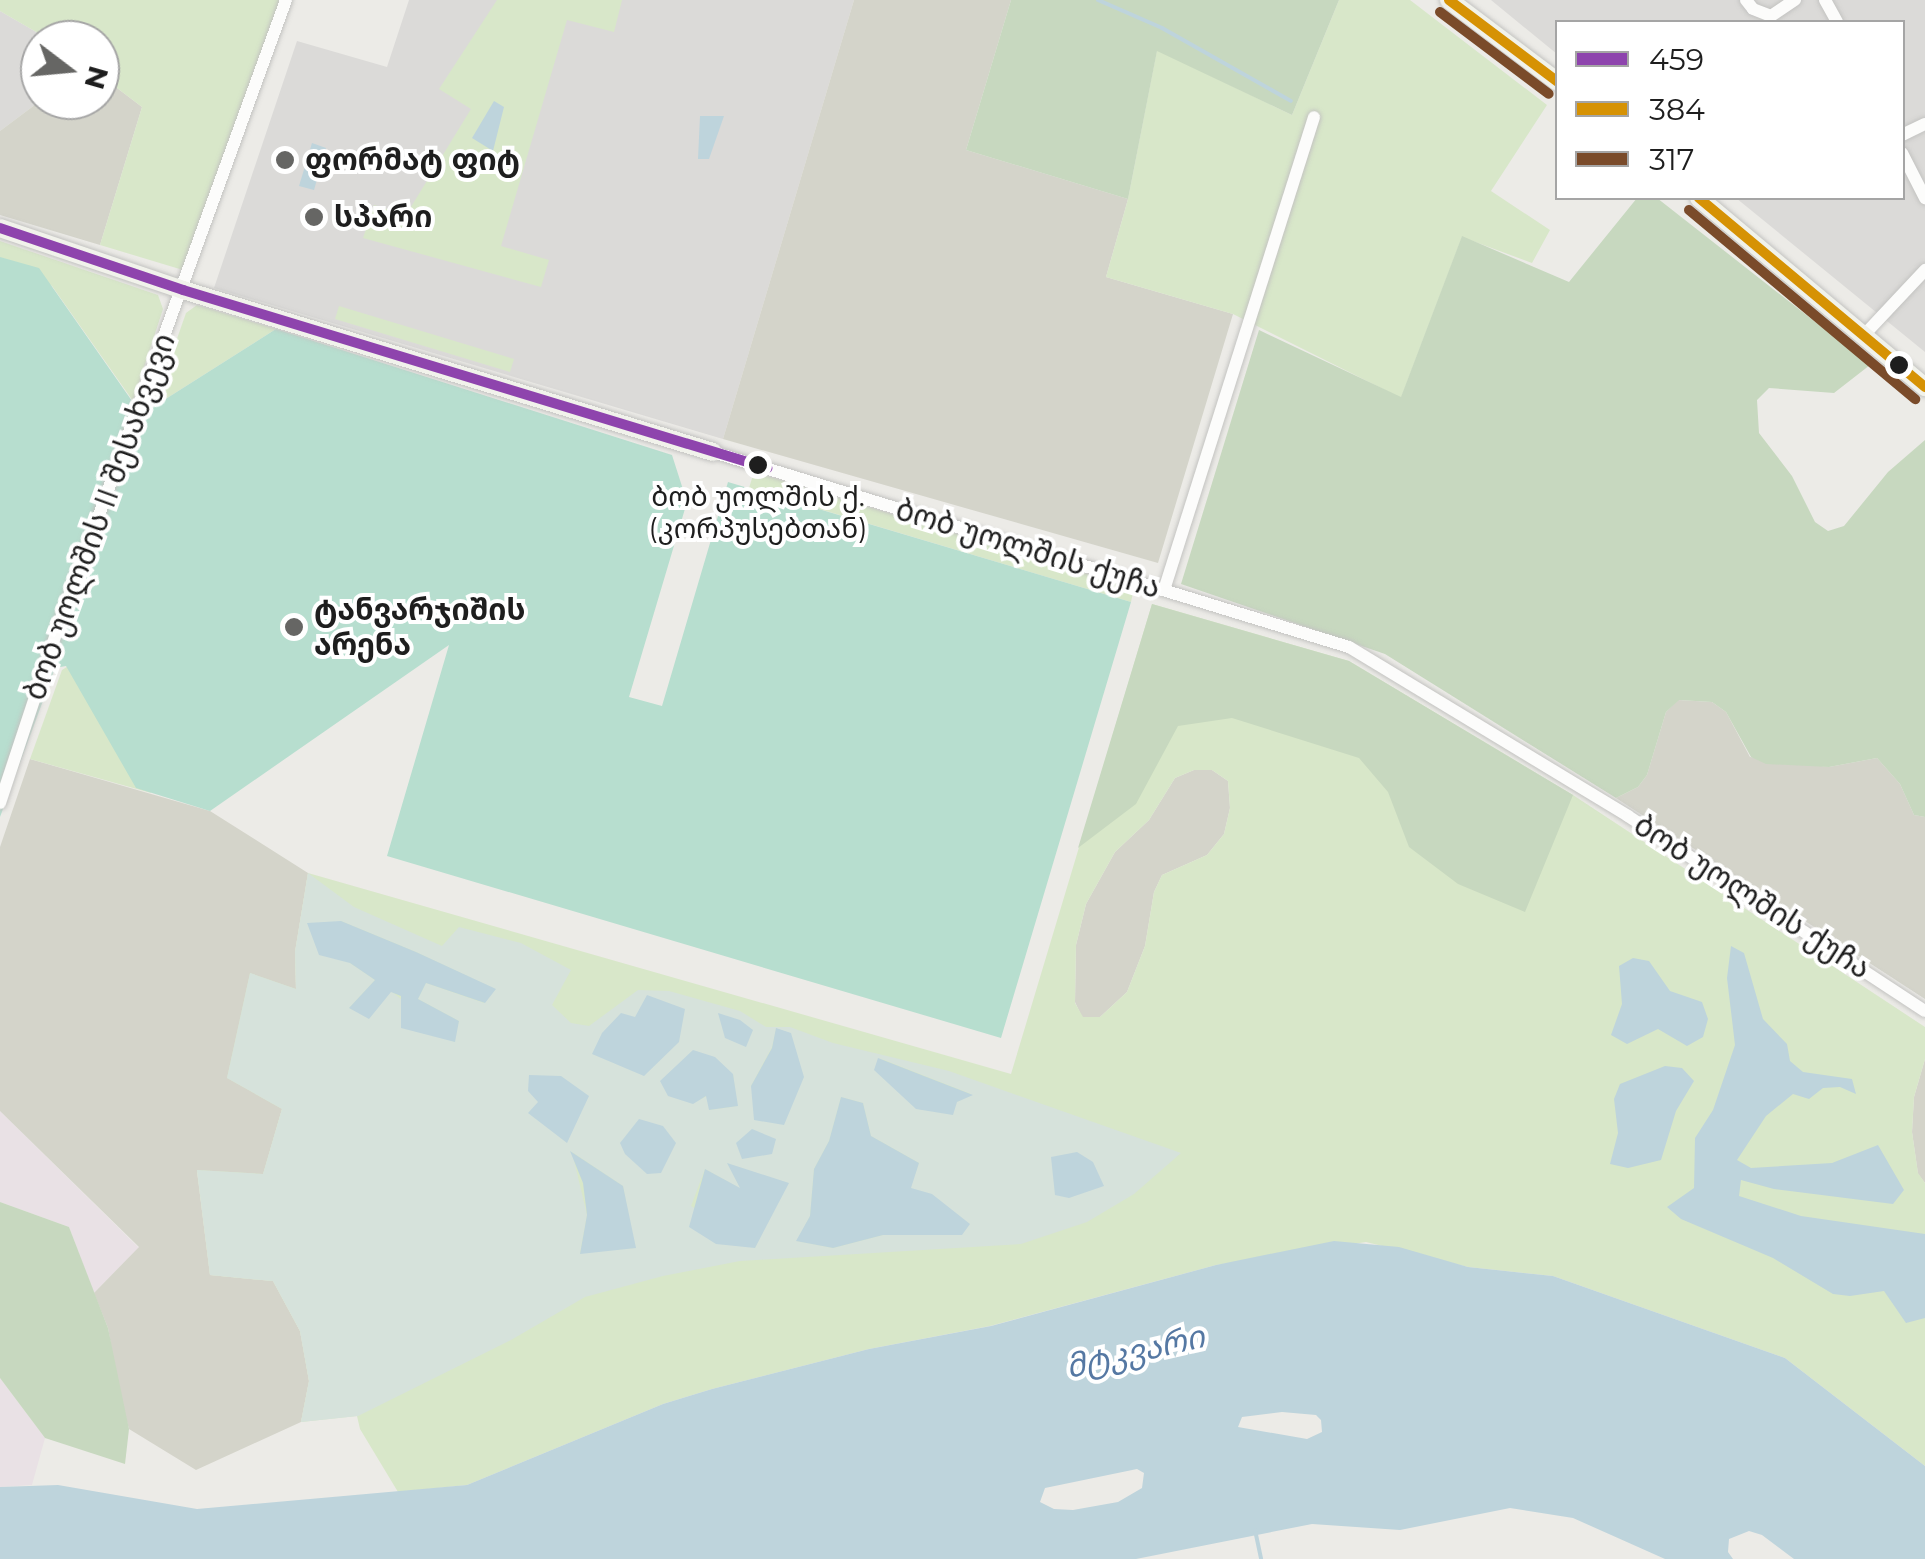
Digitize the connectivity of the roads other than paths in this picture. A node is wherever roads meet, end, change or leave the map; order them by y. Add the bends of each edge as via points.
1 (286, 0) edge
2 (1448, 0) edge
3 (1746, 0) edge
4 (1795, 0) edge
5 (1555, 80) edge
6 (1314, 117) dead end
7 (1905, 159) edge
8 (1925, 198) edge
9 (1701, 200) edge
10 (0, 228) edge
11 (1925, 270) edge
12 (183, 290) junction
13 (1865, 334) junction
14 (1925, 387) edge
15 (713, 452) joint
16 (1164, 590) junction
17 (0, 802) edge
18 (1925, 1010) edge

1 - 12 street, ბობ უოლშის II შესახვევი
2 - 5 street
3 - 4 street via 1771,16
6 - 16 street
7 - 8 street
9 - 13 street
10 - 12 street, ბობ უოლშის ქუჩა
11 - 13 street
12 - 15 street, ბობ უოლშის ქუჩა
12 - 17 street, ბობ უოლშის II შესახვევი
13 - 14 street
15 - 16 street, ბობ უოლშის ქუჩა
16 - 18 street, ბობ უოლშის ქუჩა via 1349,646 1628,816

